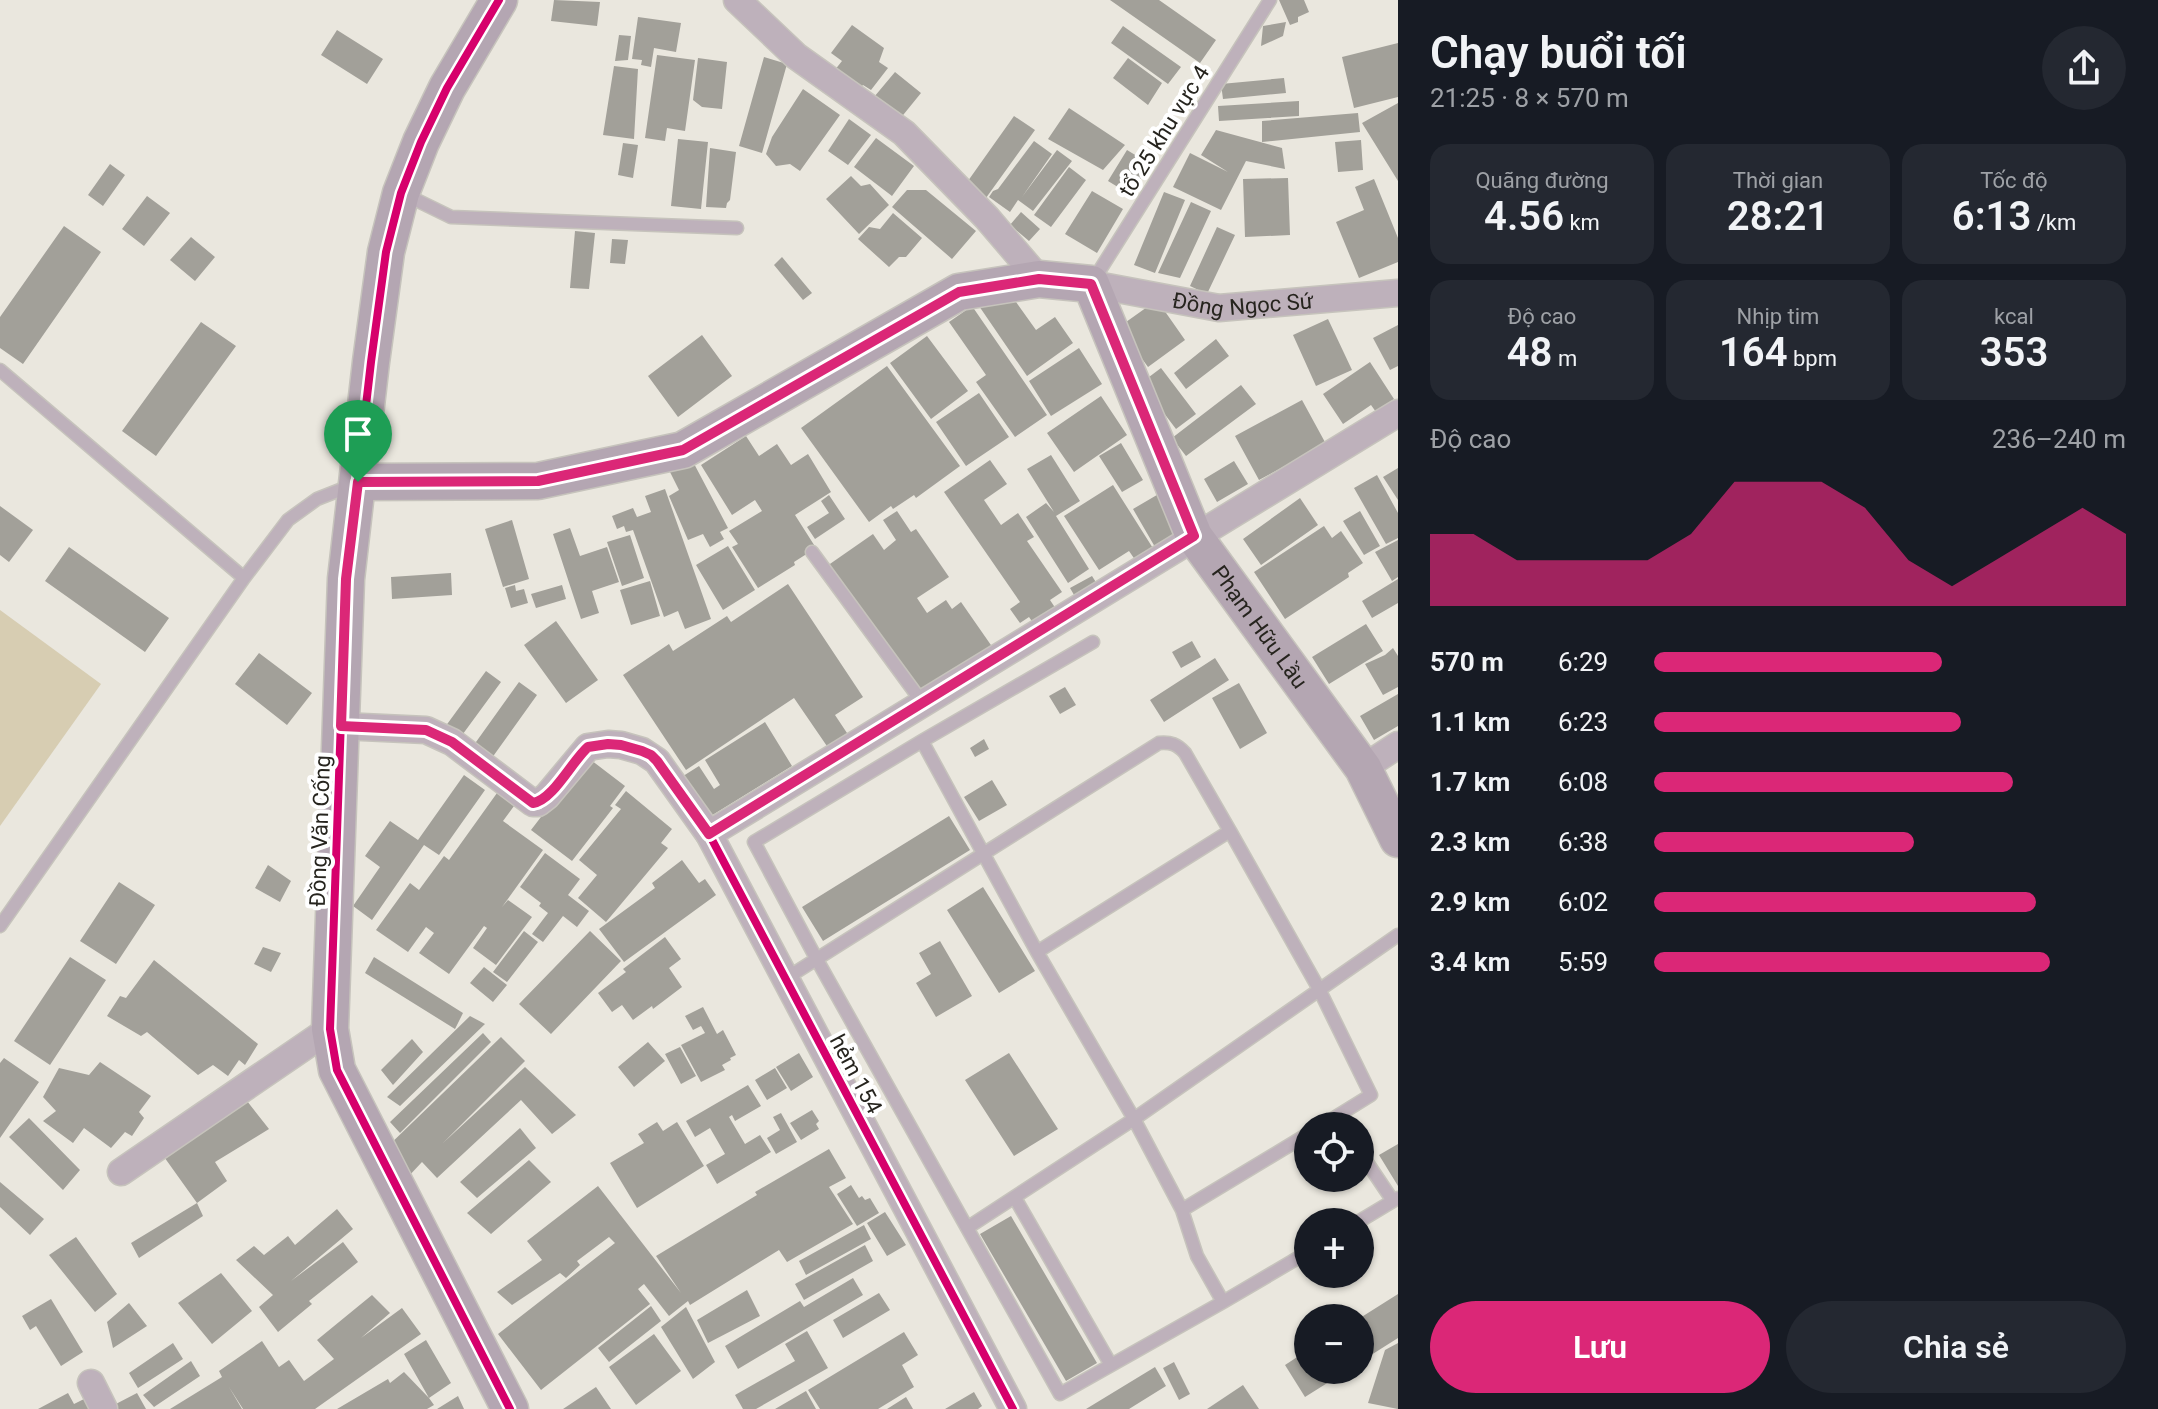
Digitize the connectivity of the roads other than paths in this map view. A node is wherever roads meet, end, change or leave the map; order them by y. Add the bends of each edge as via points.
1 (499, 0) edge
2 (737, 0) edge
3 (1270, 0) edge
4 (401, 193) junction
5 (737, 228) dead end
6 (1039, 279) junction
7 (1091, 284) junction
8 (1398, 293) edge
9 (0, 370) edge
10 (1398, 413) edge
11 (358, 482) junction
12 (1194, 536) junction
13 (812, 552) dead end
14 (244, 578) junction
15 (1093, 642) dead end
16 (922, 702) junction
17 (341, 726) junction
18 (922, 741) junction
19 (1398, 745) edge
20 (1363, 768) junction
21 (1230, 831) junction
22 (709, 834) junction
23 (1398, 839) edge
24 (984, 854) junction
25 (0, 926) edge
26 (1398, 935) edge
27 (1037, 952) junction
28 (816, 958) junction
29 (785, 979) junction
30 (1319, 989) junction
31 (330, 1029) junction
32 (1351, 1112) edge
33 (1134, 1119) junction
34 (1294, 1142) edge
35 (1374, 1170) edge
36 (121, 1172) dead end
37 (1015, 1198) junction
38 (1396, 1199) edge
39 (1182, 1210) junction
40 (1374, 1212) edge
41 (967, 1228) junction
42 (1294, 1260) edge
43 (1223, 1302) junction
44 (1111, 1365) junction
45 (91, 1383) dead end
46 (104, 1409) edge
47 (510, 1409) edge
48 (1013, 1409) edge

1 - 4 street, Đồng Văn Cống via 447,88
2 - 6 street via 796,56 904,133
3 - 7 lane, tổ 25 khu vực 4
4 - 5 lane via 451,217
4 - 11 street, Đồng Văn Cống via 386,252
6 - 7 street
6 - 11 street via 959,292 683,450 538,481
7 - 8 street, Đồng Ngọc Sứ via 1219,308
7 - 12 street, Phạm Hữu Lầu
9 - 14 lane
10 - 12 street
11 - 14 lane via 317,499 288,520
11 - 17 street, Đồng Văn Cống via 346,579
12 - 16 street
12 - 20 street, Phạm Hữu Lầu
13 - 16 lane
14 - 25 lane
15 - 18 lane
16 - 22 street
17 - 22 street, hẻm 154 via 426,730 452,742 533,803 547,796 583,751 594,745 642,751 657,761
17 - 31 street, Đồng Văn Cống
18 - 24 lane
18 - 28 lane via 754,842
19 - 20 street
20 - 23 street, Phạm Hữu Lầu
21 - 24 lane via 1185,753 1169,742 1146,749
21 - 27 lane
21 - 30 lane
22 - 29 street, hẻm 154
24 - 27 lane
24 - 28 lane
26 - 30 lane
27 - 33 lane
28 - 29 lane
28 - 41 lane
29 - 48 street, hẻm 154
30 - 32 lane via 1371,1095
30 - 33 lane
31 - 36 street
31 - 47 street, Đồng Văn Cống via 337,1070
33 - 37 lane
33 - 39 lane
34 - 39 lane
35 - 38 lane
37 - 41 lane
37 - 44 lane
38 - 40 lane
39 - 43 lane via 1197,1256
41 - 44 lane via 1060,1394
42 - 43 lane
43 - 44 lane
45 - 46 street

